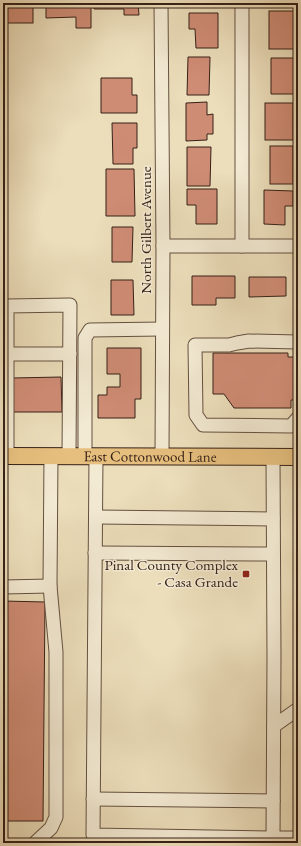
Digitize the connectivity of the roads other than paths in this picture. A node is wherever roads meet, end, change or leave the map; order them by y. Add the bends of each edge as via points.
1 (161, 3) edge
2 (242, 3) edge
3 (163, 246) junction
4 (242, 246) junction
5 (298, 246) edge
6 (162, 329) junction
7 (298, 342) edge
8 (7, 354) junction
9 (70, 354) junction
10 (298, 418) edge
11 (5, 456) edge
12 (51, 456) junction
13 (84, 456) junction
14 (162, 457) junction
15 (273, 457) junction
16 (298, 457) edge
17 (96, 517) junction
18 (273, 519) junction
19 (95, 552) junction
20 (273, 554) junction
21 (50, 586) junction
22 (3, 587) edge
23 (298, 709) edge
24 (274, 726) junction
25 (93, 799) junction
26 (273, 800) junction
27 (273, 838) junction
28 (298, 838) edge
29 (34, 843) edge

1 - 3 street, North Gilbert Avenue
2 - 4 street
3 - 4 street
3 - 6 street, North Gilbert Avenue
4 - 5 street
6 - 13 street via 90,330 85,338
6 - 14 street, North Gilbert Avenue
7 - 10 street via 249,341 229,345 195,345 196,414 203,425 290,426
8 - 9 street
8 - 9 street via 7,306 70,305
8 - 11 street
9 - 13 street
11 - 12 main road, East Cottonwood Lane
12 - 13 main road, East Cottonwood Lane
12 - 21 street
13 - 14 main road, East Cottonwood Lane
13 - 17 street
14 - 15 main road, East Cottonwood Lane
15 - 16 main road, East Cottonwood Lane
15 - 18 street
17 - 18 street
17 - 19 street
18 - 20 street
19 - 20 street
19 - 25 street
20 - 24 street
21 - 22 street
21 - 29 street via 56,652 56,816 51,828
23 - 24 street
24 - 26 street
25 - 26 street
25 - 27 street via 93,835
26 - 27 street
27 - 28 street

